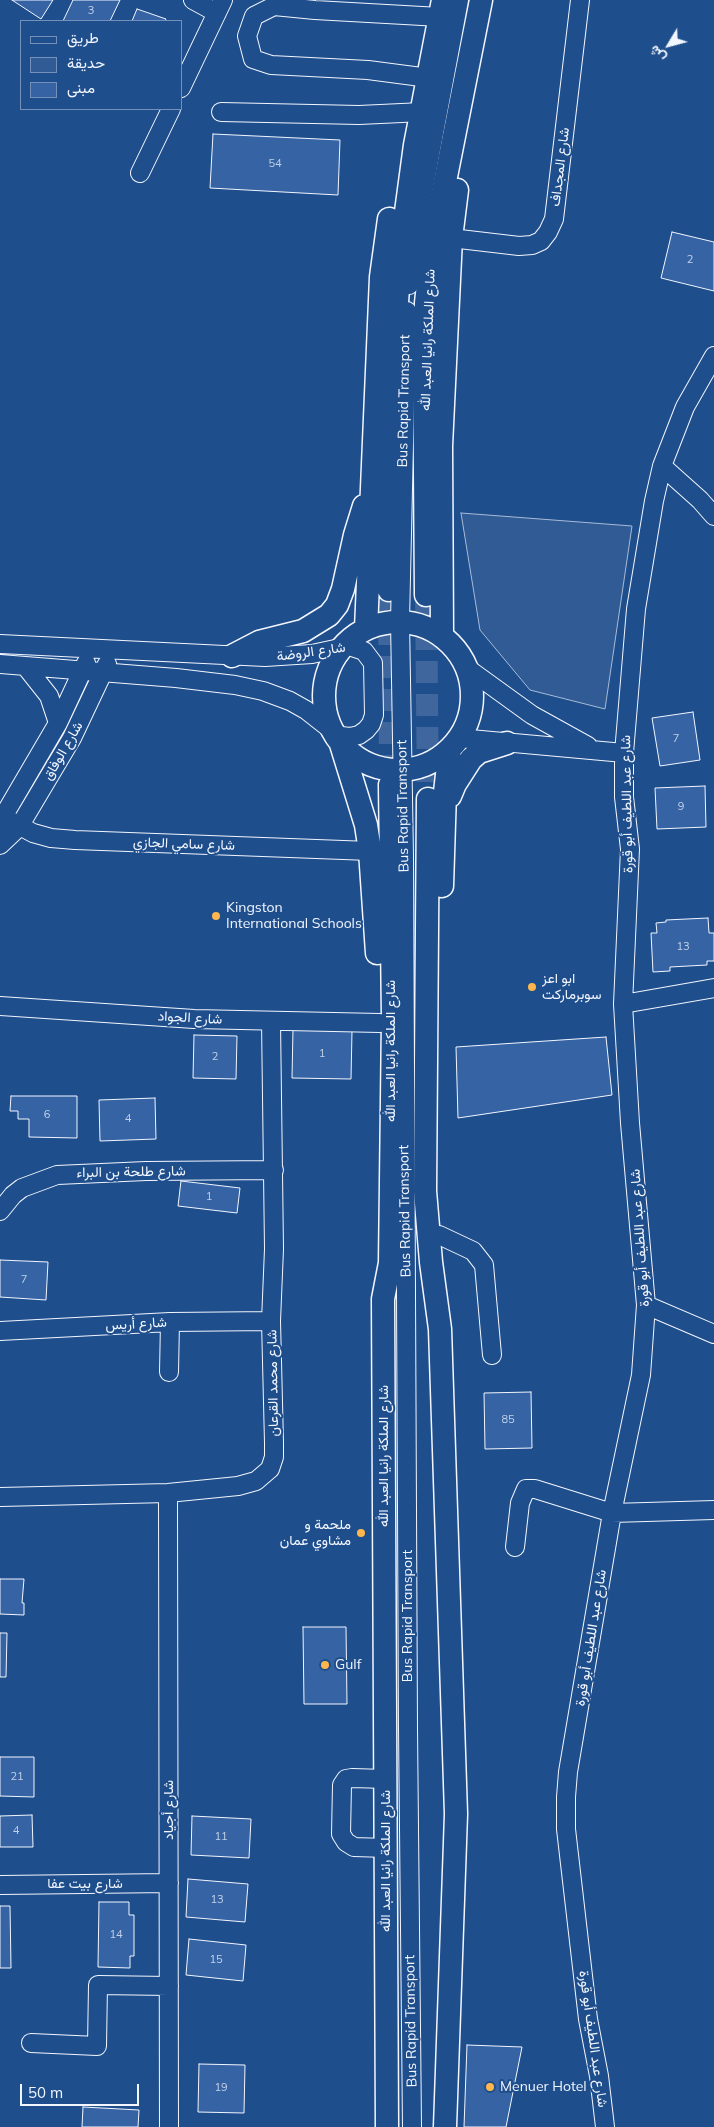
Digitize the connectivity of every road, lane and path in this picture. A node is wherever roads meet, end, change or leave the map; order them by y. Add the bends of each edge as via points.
1 (193, 0) edge
2 (459, 0) edge
3 (464, 0) edge
4 (481, 0) edge
5 (580, 0) edge
6 (220, 6) edge
7 (441, 8) edge
8 (428, 78) junction
9 (182, 86) edge
10 (171, 110) edge
11 (221, 112) dead end
12 (423, 112) junction
13 (415, 145) junction
14 (450, 152) junction
15 (140, 173) dead end
16 (451, 238) junction
17 (714, 356) edge
18 (662, 466) junction
19 (373, 479) junction
20 (714, 516) edge
21 (389, 590) tunnel mouth
22 (426, 595) tunnel mouth
23 (404, 622) junction
24 (366, 629) junction
25 (442, 635) junction
26 (0, 644) edge
27 (92, 648) junction
28 (342, 648) junction
29 (113, 649) junction
30 (232, 656) junction
31 (0, 664) edge
32 (26, 667) junction
33 (467, 668) junction
34 (82, 671) junction
35 (104, 672) junction
36 (58, 723) junction
37 (337, 736) junction
38 (507, 742) junction
39 (455, 744) junction
40 (593, 748) junction
41 (624, 753) junction
42 (400, 775) junction
43 (436, 805) junction
44 (1, 821) edge
45 (19, 827) junction
46 (0, 846) edge
47 (370, 851) junction
48 (714, 988) edge
49 (623, 1004) junction
50 (0, 1006) edge
51 (271, 1022) junction
52 (380, 1023) junction
53 (274, 1170) junction
54 (0, 1211) edge
55 (439, 1235) junction
56 (383, 1299) junction
57 (646, 1304) junction
58 (271, 1321) junction
59 (170, 1322) junction
60 (440, 1329) junction
61 (0, 1331) edge
62 (714, 1334) edge
63 (492, 1354) dead end
64 (169, 1372) dead end
65 (168, 1493) junction
66 (0, 1497) edge
67 (714, 1510) edge
68 (612, 1513) junction
69 (514, 1547) dead end
70 (386, 1779) junction
71 (386, 1848) junction
72 (169, 1884) junction
73 (0, 1885) edge
74 (170, 1986) junction
75 (31, 2043) dead end
76 (169, 2127) edge
77 (175, 2127) edge
78 (387, 2127) edge
79 (412, 2127) edge
80 (418, 2127) edge
81 (446, 2127) edge
82 (605, 2127) edge

1 - 6 street
2 - 23 street, Bus Rapid Transport via 409,279
3 - 23 street, Bus Rapid Transport via 437,143 417,278
4 - 14 main road, شارع الملكة رانيا العبد الله
5 - 16 street, شارع المجداف via 554,220 548,232 541,241 525,245
6 - 9 street
7 - 8 main road
7 - 8 street via 315,10 274,6 254,16 247,36 253,59 271,65 368,70
8 - 12 main road
10 - 15 street
11 - 12 street via 359,116
12 - 13 main road
13 - 19 main road via 391,209 381,277
13 - 21 main road via 401,249 394,355
14 - 16 main road via 457,189
14 - 22 main road, شارع الملكة رانيا العبد الله via 432,248 426,303
16 - 25 main road via 441,446
17 - 18 street, شارع عبد اللطيف أبو قورة via 684,407
18 - 20 street
18 - 41 street, شارع عبد اللطيف أبو قورة via 636,609
19 - 24 main road
19 - 30 main road via 355,535 343,589 333,610 303,631 259,642
23 - 24 main road via 388,622
23 - 25 main road
23 - 42 street, Bus Rapid Transport
24 - 28 main road
25 - 33 main road via 457,650
26 - 27 street, شارع الروضة
27 - 29 street, شارع الروضة
27 - 34 street, شارع الوفاق
28 - 30 street, شارع الروضة via 297,656
28 - 37 main road via 331,665 325,685 326,709
28 - 37 street, شارع الروضة via 357,647 370,656 374,671 374,715 371,724 359,735
29 - 30 street, شارع الروضة
29 - 35 street, شارع الوفاق
31 - 32 street
32 - 34 street
32 - 36 street via 49,696
33 - 39 main road via 473,692 472,705
33 - 40 street via 532,715
34 - 35 street
34 - 36 street, شارع الوفاق
35 - 37 street via 235,684 263,690 306,710
35 - 45 street, شارع الوفاق via 72,738
36 - 44 street, شارع الوفاق
37 - 42 main road via 357,757
37 - 47 main road via 366,825
38 - 39 street
38 - 40 street
38 - 43 main road via 479,752 471,759
39 - 42 main road via 438,759
39 - 43 main road
40 - 41 street
41 - 49 street, شارع عبد اللطيف أبو قورة via 624,797 630,849
42 - 56 main road, شارع الملكة رانيا العبد الله via 392,1018 390,1263
42 - 79 street, Bus Rapid Transport via 404,856
42 - 80 street, Bus Rapid Transport
43 - 55 main road
43 - 60 main road via 425,1192
44 - 45 street, شارع سامي الجازي
45 - 46 street, شارع الوفاق
45 - 47 street, شارع سامي الجازي via 51,838 74,840
47 - 52 main road
48 - 49 street
49 - 57 street, شارع عبد اللطيف أبو قورة
50 - 51 street, شارع الجواد
51 - 52 street, شارع الجواد
51 - 53 street, شارع محمد القرعان
52 - 56 main road via 375,1200
53 - 54 street, شارع طلحة بن البراء via 64,1174 22,1188
53 - 58 street, شارع محمد القرعان
55 - 60 main road
55 - 63 street via 473,1251 484,1265
56 - 70 main road, شارع الملكة رانيا العبد الله
57 - 62 street
57 - 68 street, شارع عبد اللطيف أبو قورة via 641,1375
58 - 59 street, شارع أريس
58 - 65 street, شارع محمد القرعان via 274,1457 270,1469 250,1483
59 - 61 street, شارع أريس
59 - 64 street
60 - 81 main road via 456,1814
65 - 66 street, شارع محمد القرعان
65 - 72 street, شارع أجياد
67 - 68 street
68 - 69 street via 526,1489 520,1502
68 - 82 street, شارع عبد اللطيف أبو قورة via 568,1772 566,1805 588,2019
70 - 71 main road, شارع الملكة رانيا العبد الله
70 - 71 street via 346,1779 342,1785 341,1834 354,1848
71 - 78 main road, شارع الملكة رانيا العبد الله
72 - 73 street, شارع بيت عفا
72 - 74 street, شارع أجياد
74 - 75 street via 98,1985 96,2046
74 - 76 street, شارع أجياد
76 - 77 street

